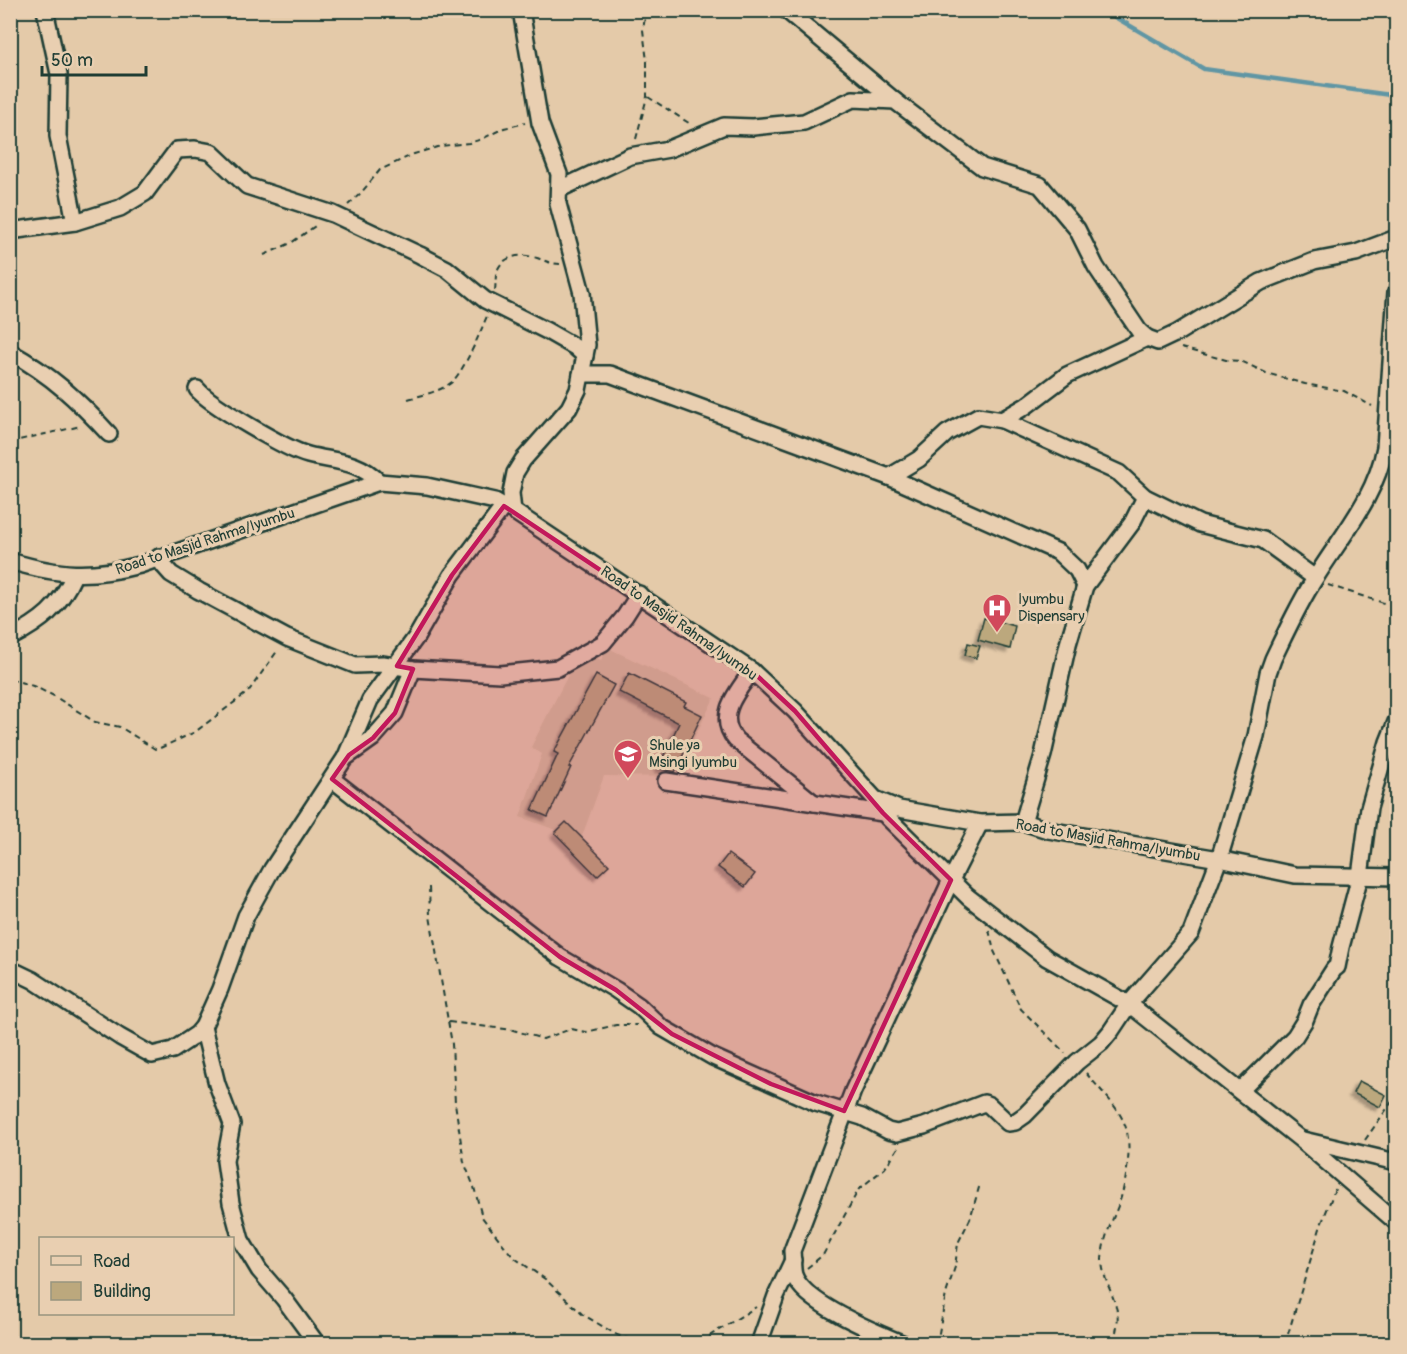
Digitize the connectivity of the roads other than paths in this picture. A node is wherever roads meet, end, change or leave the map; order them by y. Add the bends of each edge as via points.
1 (45, 10) edge
2 (521, 10) edge
3 (786, 10) edge
4 (895, 101) junction
5 (560, 189) junction
6 (75, 222) junction
7 (10, 231) edge
8 (1396, 238) edge
9 (1396, 292) edge
10 (1152, 340) junction
11 (1394, 343) edge
12 (10, 352) edge
13 (585, 356) junction
14 (581, 374) junction
15 (197, 389) dead end
16 (1002, 420) junction
17 (104, 428) road end
18 (889, 477) junction
19 (379, 482) junction
20 (1145, 496) junction
21 (509, 508) junction
22 (159, 557) junction
23 (10, 561) edge
24 (74, 575) junction
25 (1315, 578) junction
26 (1085, 586) junction
27 (639, 594) junction
28 (10, 638) edge
29 (397, 666) junction
30 (413, 669) junction
31 (752, 671) junction
32 (1396, 722) edge
33 (345, 758) junction
34 (332, 779) junction
35 (666, 782) dead end
36 (875, 799) junction
37 (814, 803) junction
38 (883, 813) junction
39 (1023, 822) junction
40 (980, 823) junction
41 (1219, 859) junction
42 (1360, 876) junction
43 (1396, 876) edge
44 (951, 880) junction
45 (10, 969) edge
46 (1129, 1004) junction
47 (203, 1027) junction
48 (1239, 1091) junction
49 (844, 1111) junction
50 (1300, 1139) junction
51 (1396, 1162) edge
52 (1396, 1222) edge
53 (793, 1260) junction
54 (317, 1344) edge
55 (759, 1344) edge
56 (904, 1344) edge

1 - 6 street via 59,74 58,136
2 - 5 street via 540,123 558,168
3 - 4 street
4 - 5 street via 853,99 804,122 724,126 669,149 630,156
4 - 10 street via 982,167 1040,185 1077,229 1096,267 1139,331
5 - 13 street via 560,214 582,293
6 - 7 street
6 - 13 street via 120,208 145,193 177,150 212,152 247,186 333,214 447,269 485,300
8 - 10 street via 1356,253 1314,261 1261,282 1177,333
9 - 11 street
10 - 16 street via 1067,375
11 - 25 street via 1382,466 1359,511
12 - 17 street via 48,374
13 - 14 street
14 - 18 street via 620,377
14 - 21 street via 569,408 515,473
15 - 19 street via 268,436 307,455 361,468
16 - 18 street via 978,416 947,433 919,459
16 - 20 street via 1119,473
18 - 26 street via 1058,552 1077,570
19 - 21 street, Road to Masjid Rahma/Iyumbu via 427,486 495,501
19 - 22 street, Road to Masjid Rahma/Iyumbu
20 - 25 street via 1200,524 1263,540
20 - 26 street via 1132,523
21 - 27 street, Road to Masjid Rahma/Iyumbu
21 - 29 street via 452,575
22 - 24 street, Road to Masjid Rahma/Iyumbu via 112,573
22 - 29 street via 165,569 180,580 287,638 355,665
23 - 24 street, Road to Masjid Rahma/Iyumbu
24 - 28 street via 55,608
25 - 41 street via 1268,673 1256,736
26 - 39 street
27 - 30 street via 603,643 558,668 500,674
27 - 31 street, Road to Masjid Rahma/Iyumbu
29 - 30 street
29 - 33 street via 370,700
30 - 33 street via 395,713 373,738
31 - 36 street, Road to Masjid Rahma/Iyumbu via 795,711
31 - 37 street via 732,700 727,728 736,740
32 - 42 street via 1369,808
33 - 34 street
34 - 47 street via 246,916
34 - 49 street via 560,957 616,990 661,1027 713,1057 816,1103
35 - 37 street
36 - 38 street
36 - 40 street, Road to Masjid Rahma/Iyumbu via 899,809
37 - 38 street
38 - 44 street
39 - 40 street, Road to Masjid Rahma/Iyumbu
39 - 41 street, Road to Masjid Rahma/Iyumbu via 1048,830
40 - 44 street
41 - 42 street, Road to Masjid Rahma/Iyumbu via 1295,875
41 - 46 street via 1191,933
42 - 43 street, Road to Masjid Rahma/Iyumbu
42 - 48 street via 1337,967 1295,1036
44 - 46 street via 1047,958
44 - 49 street
45 - 47 street via 152,1055 173,1050
46 - 48 street
46 - 49 street via 1101,1043 1077,1062 1041,1101 1010,1123 984,1103 897,1133
47 - 54 street via 232,1124 225,1161 241,1240 259,1270
48 - 50 street
49 - 53 street via 792,1251
50 - 51 street
50 - 52 street
53 - 55 street
53 - 56 street via 794,1275 812,1297 858,1326

